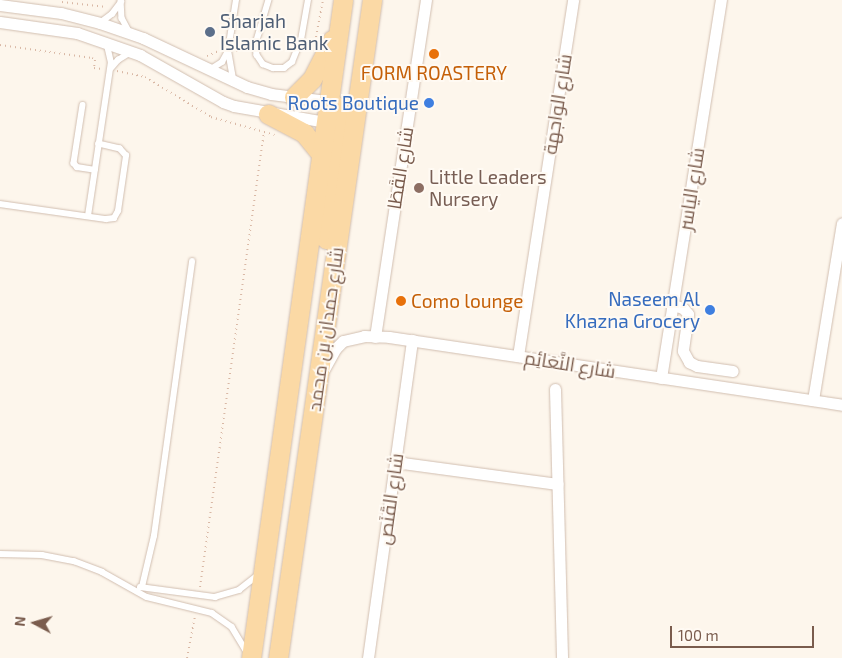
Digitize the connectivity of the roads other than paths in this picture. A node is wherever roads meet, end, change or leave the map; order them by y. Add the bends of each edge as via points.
1 (236, 0) edge
2 (269, 0) edge
3 (308, 0) edge
4 (343, 0) edge
5 (354, 0) edge
6 (372, 0) edge
7 (426, 0) edge
8 (573, 0) edge
9 (721, 0) edge
10 (121, 1) edge
11 (0, 5) edge
12 (0, 22) edge
13 (100, 23) junction
14 (340, 23) junction
15 (129, 32) junction
16 (106, 43) junction
17 (228, 51) junction
18 (131, 52) junction
19 (110, 70) junction
20 (210, 70) junction
21 (233, 82) junction
22 (294, 97) junction
23 (343, 103) junction
24 (83, 105) dead end
25 (266, 123) junction
26 (341, 124) junction
27 (99, 144) junction
28 (322, 155) junction
29 (95, 170) junction
30 (0, 204) edge
31 (88, 216) junction
32 (842, 223) edge
33 (192, 262) dead end
34 (673, 305) junction
35 (374, 337) junction
36 (412, 340) junction
37 (518, 356) junction
38 (733, 371) dead end
39 (661, 378) junction
40 (317, 379) junction
41 (555, 389) dead end
42 (813, 400) junction
43 (842, 405) edge
44 (395, 462) junction
45 (558, 484) junction
46 (0, 554) edge
47 (262, 571) junction
48 (126, 584) junction
49 (142, 587) junction
50 (250, 658) edge
51 (278, 658) edge
52 (368, 658) edge
53 (562, 658) edge

1 - 17 lane
2 - 3 lane via 256,44 257,55 263,64 273,68 284,68 292,62 301,40
4 - 14 main road, شارع حمدان بن محمد
5 - 23 main road
6 - 23 main road, شارع حمدان بن محمد
7 - 35 street, شارع القَطَا
8 - 37 street, شارع الواجهة
9 - 34 street, شارع الياسر
10 - 13 lane
10 - 15 lane via 122,18
11 - 13 street
12 - 16 street via 77,33
13 - 15 street
14 - 22 main road via 318,69
14 - 23 main road, شارع حمدان بن محمد
15 - 20 street
16 - 18 street
16 - 19 lane via 111,56
17 - 20 lane via 222,62
17 - 21 lane
18 - 19 lane
18 - 25 street
19 - 27 lane
20 - 21 street
21 - 22 street via 259,91
22 - 23 street
23 - 26 main road, شارع حمدان بن محمد
23 - 26 main road, شارع حمدان بن محمد
24 - 29 lane via 74,163 77,167
25 - 26 street
25 - 28 main road via 304,133
26 - 28 main road, شارع حمدان بن محمد
26 - 40 main road, شارع حمدان بن محمد via 331,290
27 - 29 lane
27 - 31 lane via 120,149 126,161 116,215 110,219
28 - 47 main road, شارع حمدان بن محمد
29 - 31 lane
30 - 31 lane
32 - 42 street
33 - 49 lane via 154,536
34 - 38 street via 684,308 688,314 683,351 689,362
34 - 39 street, شارع الياسر
35 - 36 street, شارع النَّعَائِم
35 - 40 street, شارع النَّعَائِم via 352,337 343,341
36 - 37 street, شارع النَّعَائِم
36 - 44 street, شارع القَنَص
37 - 39 street, شارع النَّعَائِم
39 - 42 street, شارع النَّعَائِم
40 - 51 main road, شارع حمدان بن محمد
41 - 45 street
42 - 43 street, شارع النَّعَائِم
44 - 45 street
44 - 52 street, شارع القَنَص
45 - 53 street
46 - 48 lane via 58,558 95,569
47 - 49 lane via 247,584 215,597
47 - 50 main road, شارع حمدان بن محمد
48 - 49 lane
48 - 50 lane via 147,597 219,616 232,627

